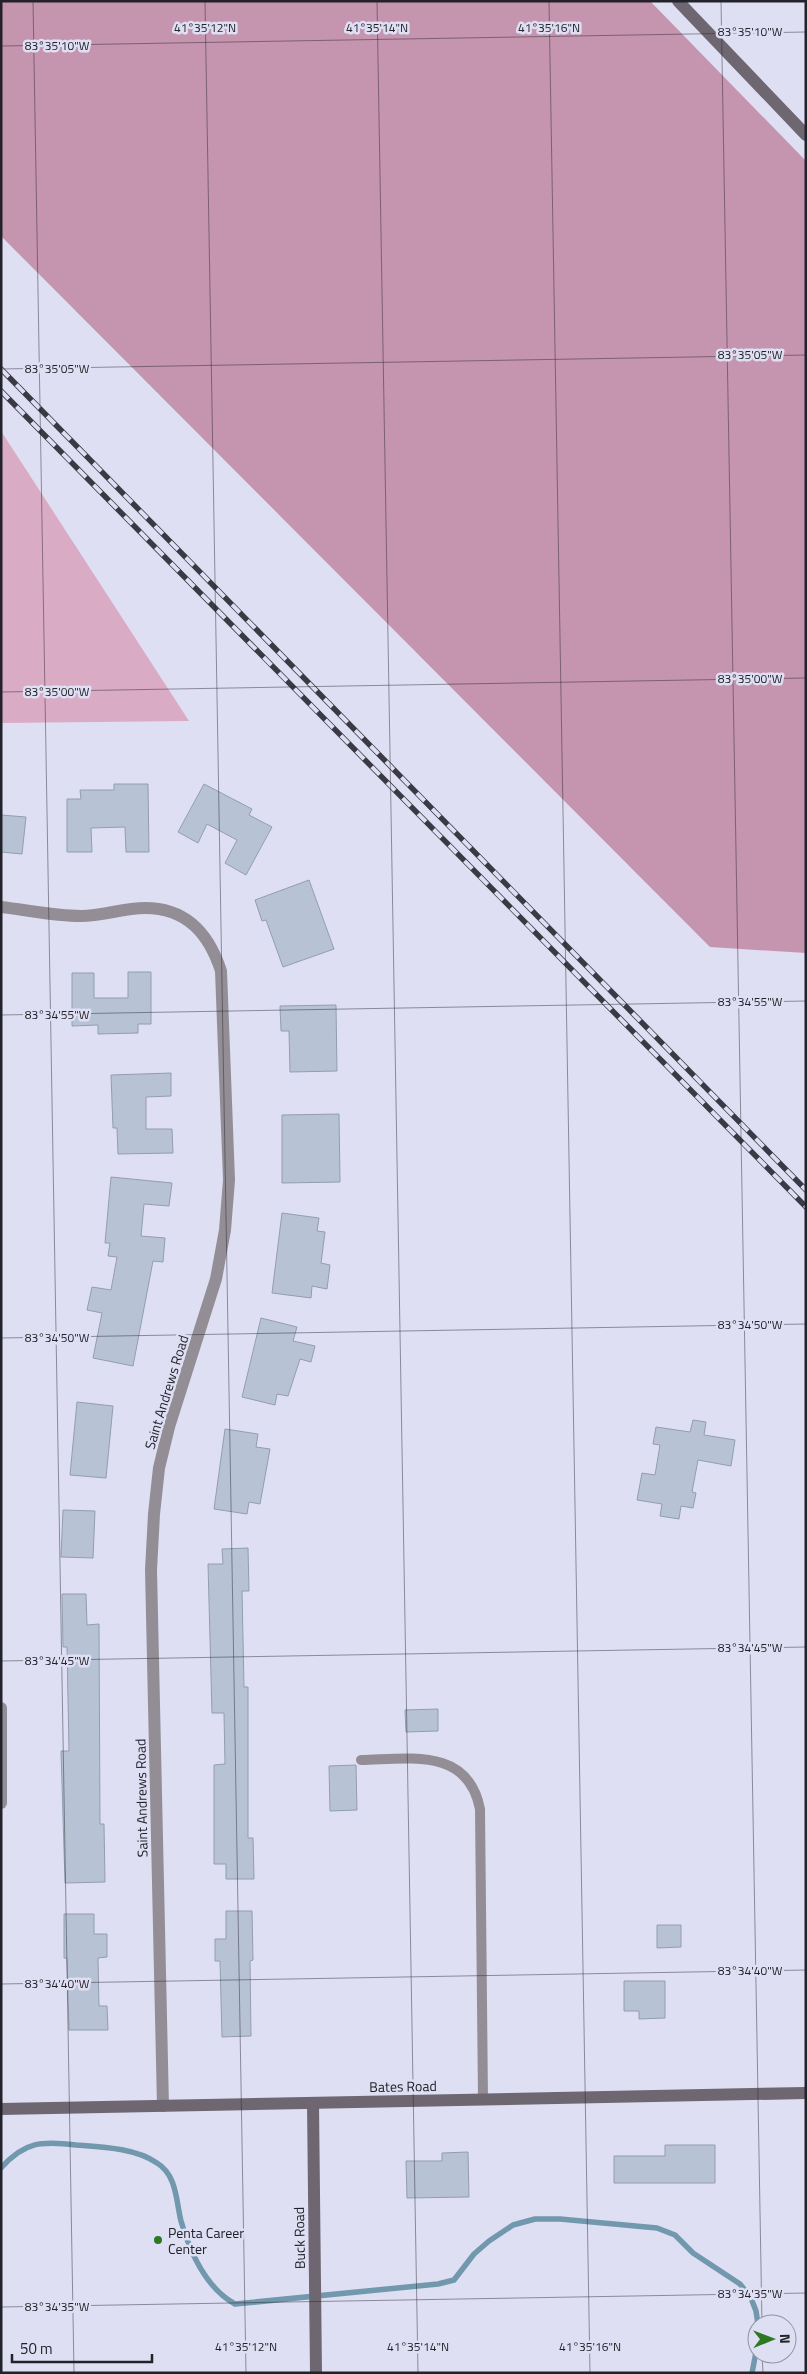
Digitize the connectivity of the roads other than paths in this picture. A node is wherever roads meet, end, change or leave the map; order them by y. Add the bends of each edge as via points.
1 (678, 1) edge
2 (804, 128) edge
3 (1, 907) edge
4 (1, 1708) edge
5 (361, 1760) dead end
6 (1, 1803) edge
7 (806, 2093) edge
8 (484, 2099) junction
9 (312, 2103) junction
10 (163, 2106) junction
11 (1, 2109) edge
12 (316, 2373) edge

1 - 2 street
3 - 10 street, Saint Andrews Road via 81,916 145,908 162,910 193,924 205,935 221,971 228,1180 225,1230 216,1279 159,1468 151,1570
4 - 6 street
5 - 8 lane via 438,1760 461,1771 476,1792 480,1809
7 - 8 street, Bates Road
8 - 9 street, Bates Road
9 - 10 street, Bates Road
9 - 12 street, Buck Road
10 - 11 street, Bates Road

